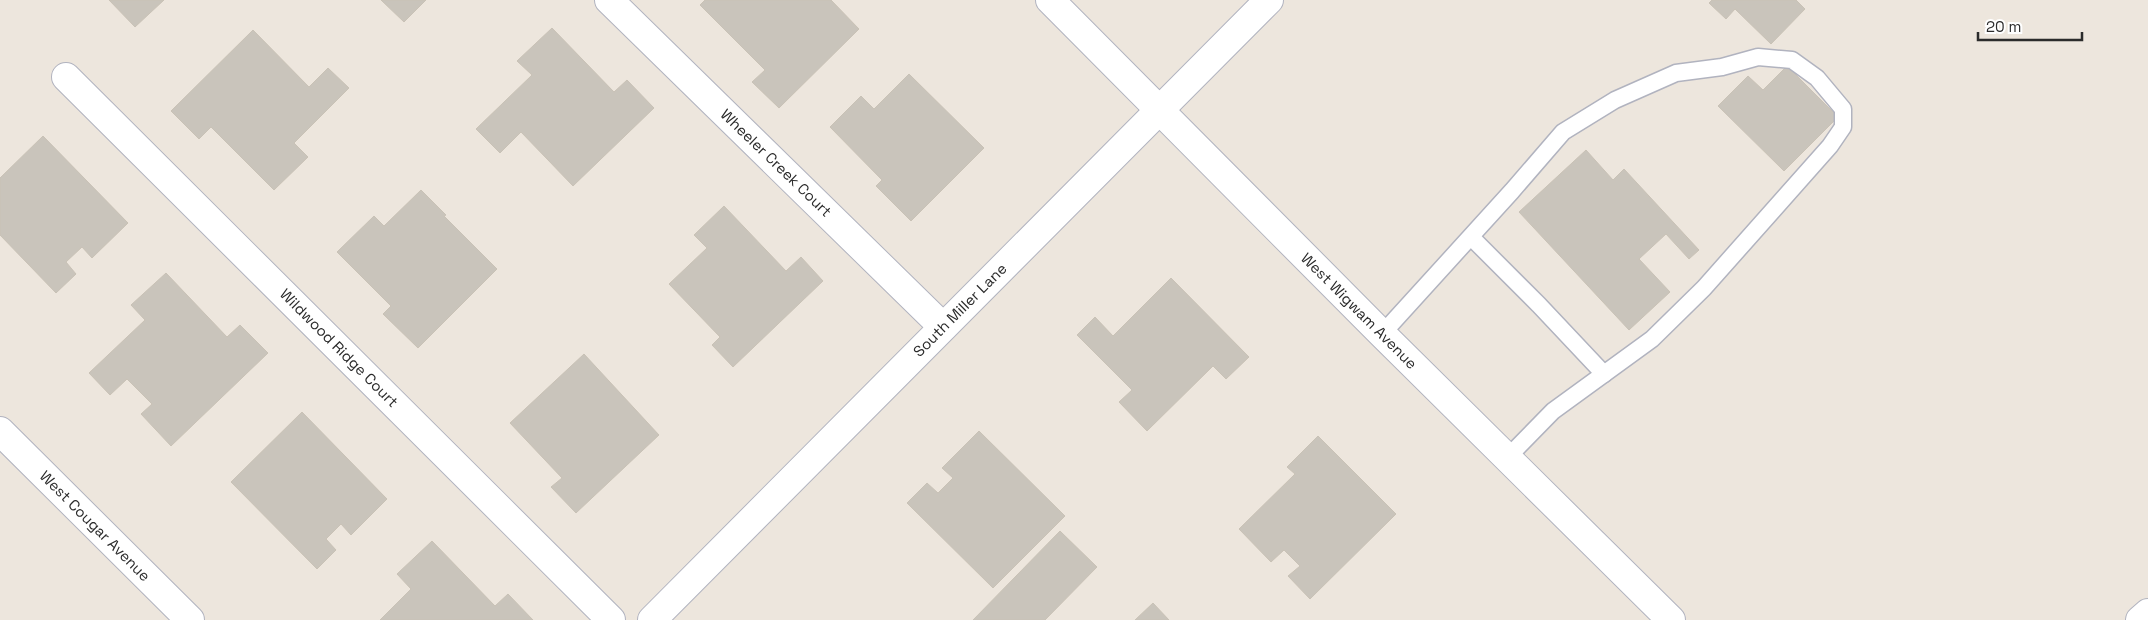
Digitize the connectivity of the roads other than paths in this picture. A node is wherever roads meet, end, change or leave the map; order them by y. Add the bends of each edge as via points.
1 (609, 0) edge
2 (1050, 0) edge
3 (1269, 0) edge
4 (66, 77) dead end
5 (1160, 111) junction
6 (1472, 237) junction
7 (943, 326) junction
8 (1382, 334) junction
9 (1604, 374) junction
10 (0, 431) edge
11 (1507, 458) junction
12 (2148, 613) edge
13 (190, 620) edge
14 (611, 620) edge
15 (652, 620) edge
16 (1672, 620) edge
17 (2140, 620) edge

1 - 7 street, Wheeler Creek Court
2 - 5 street, West Wigwam Avenue
3 - 5 street, South Miller Lane
4 - 14 street, Wildwood Ridge Court
5 - 7 street, South Miller Lane
5 - 8 street, West Wigwam Avenue
6 - 8 lane
6 - 9 lane
6 - 9 lane via 1563,132 1615,100 1676,73 1722,67 1758,57 1792,60 1817,78 1843,108 1843,127 1830,146 1704,288 1652,339
7 - 15 street, South Miller Lane
8 - 11 street, West Wigwam Avenue
9 - 11 lane via 1552,411
10 - 13 street, West Cougar Avenue
11 - 16 street, West Wigwam Avenue
12 - 17 street

